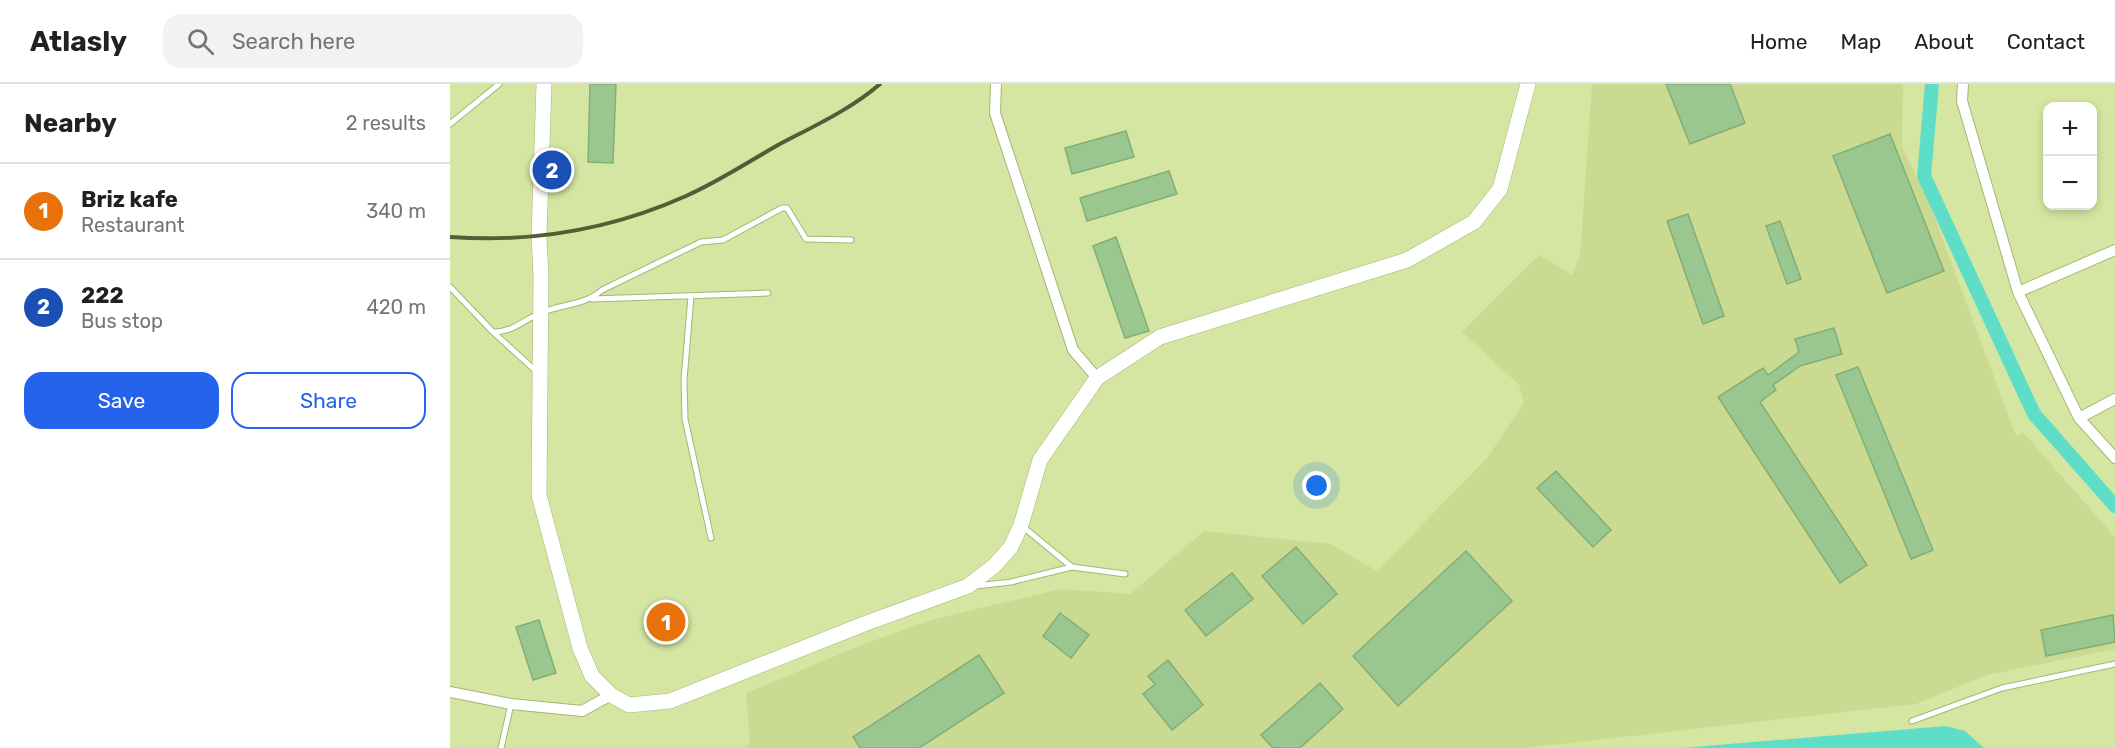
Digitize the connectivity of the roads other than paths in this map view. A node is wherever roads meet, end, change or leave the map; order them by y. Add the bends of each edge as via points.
1 (498, 84) edge
2 (544, 84) edge
3 (996, 84) edge
4 (1528, 84) edge
5 (1963, 84) edge
6 (450, 124) edge
7 (851, 240) dead end
8 (2115, 250) edge
9 (450, 287) edge
10 (2018, 292) junction
11 (768, 293) dead end
12 (691, 296) junction
13 (592, 299) junction
14 (540, 313) junction
15 (493, 332) junction
16 (540, 375) junction
17 (1097, 378) junction
18 (2115, 399) edge
19 (2079, 418) junction
20 (2115, 458) edge
21 (1021, 525) junction
22 (711, 538) dead end
23 (1072, 567) junction
24 (1125, 574) dead end
25 (968, 586) junction
26 (2115, 664) edge
27 (450, 692) edge
28 (611, 695) junction
29 (511, 704) junction
30 (1912, 721) dead end
31 (501, 748) edge

1 - 6 lane
2 - 14 street via 538,237
3 - 17 street via 995,114 1073,350
4 - 17 street via 1500,189 1474,222 1407,261 1160,337
5 - 10 street via 1962,101
7 - 13 lane via 806,239 787,208 782,208 723,240 701,242 602,290
8 - 10 street
9 - 15 lane
10 - 19 street
11 - 12 lane
12 - 13 lane
12 - 22 lane via 685,419
13 - 14 lane
14 - 15 lane via 516,328
14 - 16 street
15 - 16 lane
16 - 28 street via 539,495 580,648 592,676
17 - 21 street via 1040,460
18 - 19 street
19 - 20 street
21 - 23 lane
21 - 25 street via 1011,547
23 - 24 lane
23 - 25 lane via 1011,582
25 - 28 street via 670,701 629,705
26 - 30 lane via 2002,688
27 - 29 street
28 - 29 street via 582,711
29 - 31 lane

